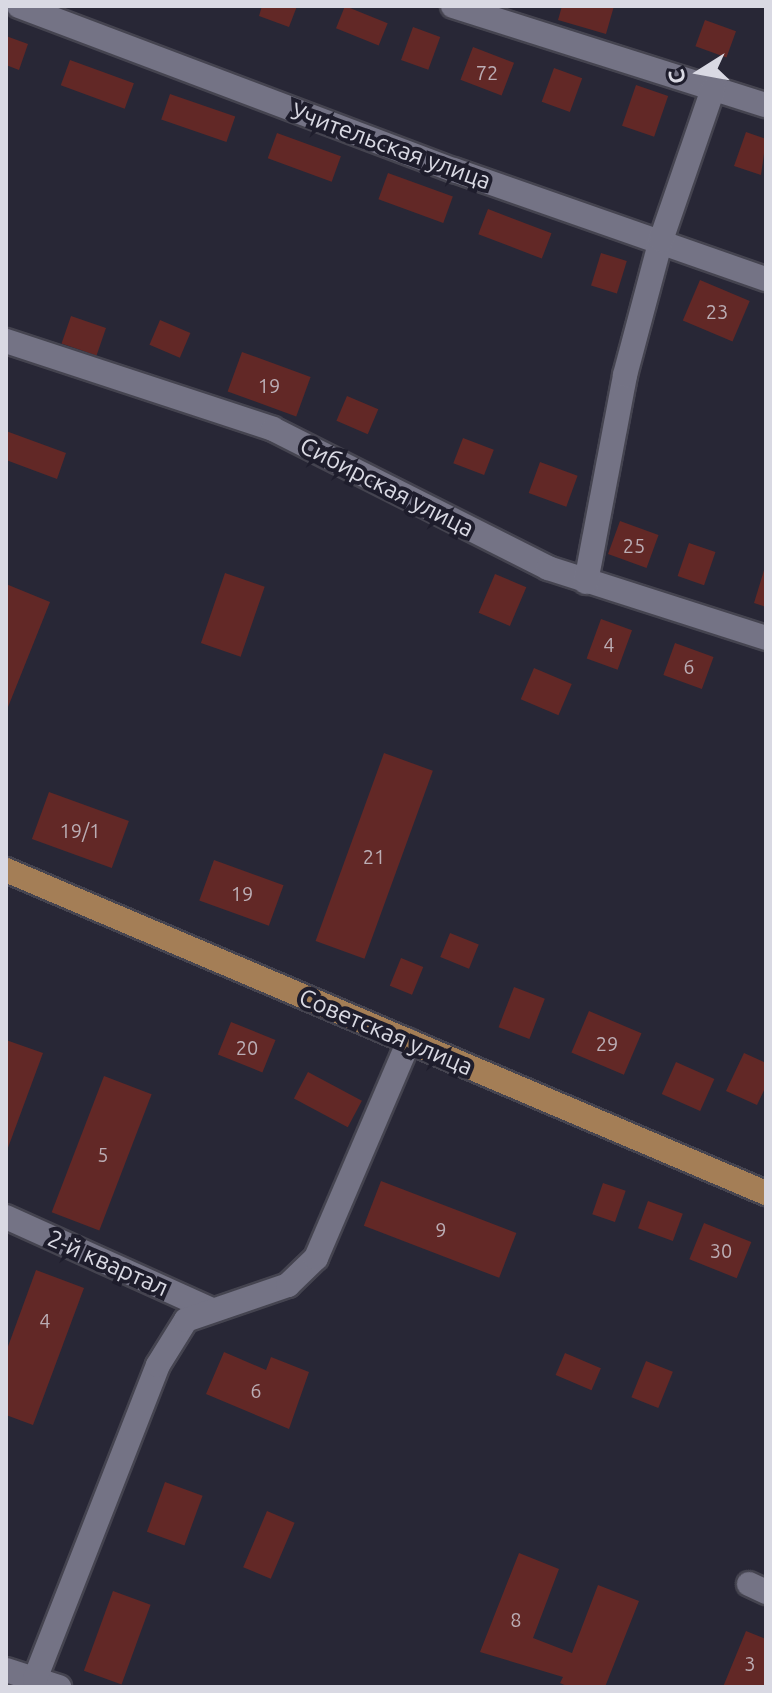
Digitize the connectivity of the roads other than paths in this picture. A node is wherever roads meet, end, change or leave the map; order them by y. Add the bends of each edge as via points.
1 (19, 6) edge
2 (453, 6) edge
3 (713, 89) junction
4 (766, 105) edge
5 (661, 240) junction
6 (766, 279) edge
7 (6, 341) edge
8 (586, 582) junction
9 (766, 638) edge
10 (6, 870) edge
11 (409, 1041) junction
12 (766, 1193) edge
13 (6, 1217) edge
14 (210, 1309) junction
15 (6, 1670) edge
16 (35, 1679) junction
17 (59, 1687) edge

1 - 5 street, Учительская улица via 454,170
2 - 3 street
3 - 4 street
3 - 5 street
5 - 6 street, Учительская улица
5 - 8 street via 625,375
7 - 8 street, Сибирская улица via 273,429 548,568
8 - 9 street, Сибирская улица
10 - 11 main road, Советская улица
11 - 12 main road, Советская улица
11 - 14 street via 316,1258 288,1285 254,1300
13 - 14 street, 2-й квартал
14 - 16 street via 186,1320 158,1365
15 - 16 street
16 - 17 street

